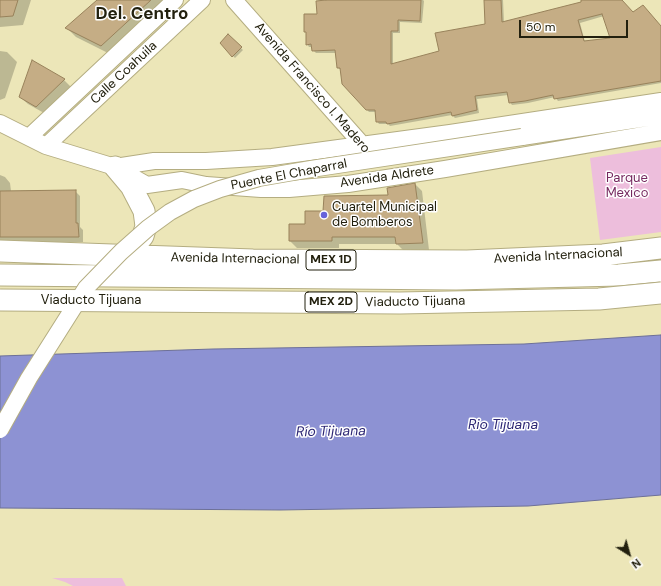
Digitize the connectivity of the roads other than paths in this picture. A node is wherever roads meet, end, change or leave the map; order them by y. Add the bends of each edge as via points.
1 (175, 0) edge
2 (202, 0) edge
3 (234, 0) edge
4 (661, 101) edge
5 (661, 116) edge
6 (0, 123) edge
7 (661, 132) edge
8 (29, 137) junction
9 (362, 145) junction
10 (46, 146) junction
11 (115, 167) junction
12 (389, 177) junction
13 (661, 248) edge
14 (0, 250) edge
15 (125, 256) junction
16 (661, 271) edge
17 (0, 275) edge
18 (661, 283) edge
19 (0, 292) edge
20 (661, 293) edge
21 (0, 300) edge
22 (0, 430) edge

1 - 8 main road, Calle Coahuila
2 - 10 main road, Calle Coahuila
3 - 9 main road, Avenida Francisco I. Madero
4 - 9 main road, Avenida Aldrete
5 - 22 main road, Puente El Chaparral, bridge via 274,176 194,199 148,228 86,288 29,378
6 - 8 main road, Avenida Aldrete
7 - 12 main road, Avenida Aldrete
8 - 10 main road, Avenida Aldrete
9 - 11 main road, Avenida Aldrete via 272,157 154,161
9 - 12 main road, Avenida Francisco I. Madero
10 - 11 main road, Avenida Aldrete
11 - 12 main road, Avenida Aldrete via 147,185 182,180 206,185 289,189 348,184
11 - 15 highway via 140,201 146,226 143,236
13 - 15 highway, Avenida Internacional / MEX 1D via 603,255 467,261 253,260
14 - 15 highway, Avenida Internacional / MEX 1D
16 - 17 highway, Avenida Internacional / MEX 1D via 619,275 456,279
18 - 19 highway, Viaducto Tijuana / MEX 2D via 440,293
20 - 21 highway, Viaducto Tijuana / MEX 2D, bridge via 599,299 400,303

